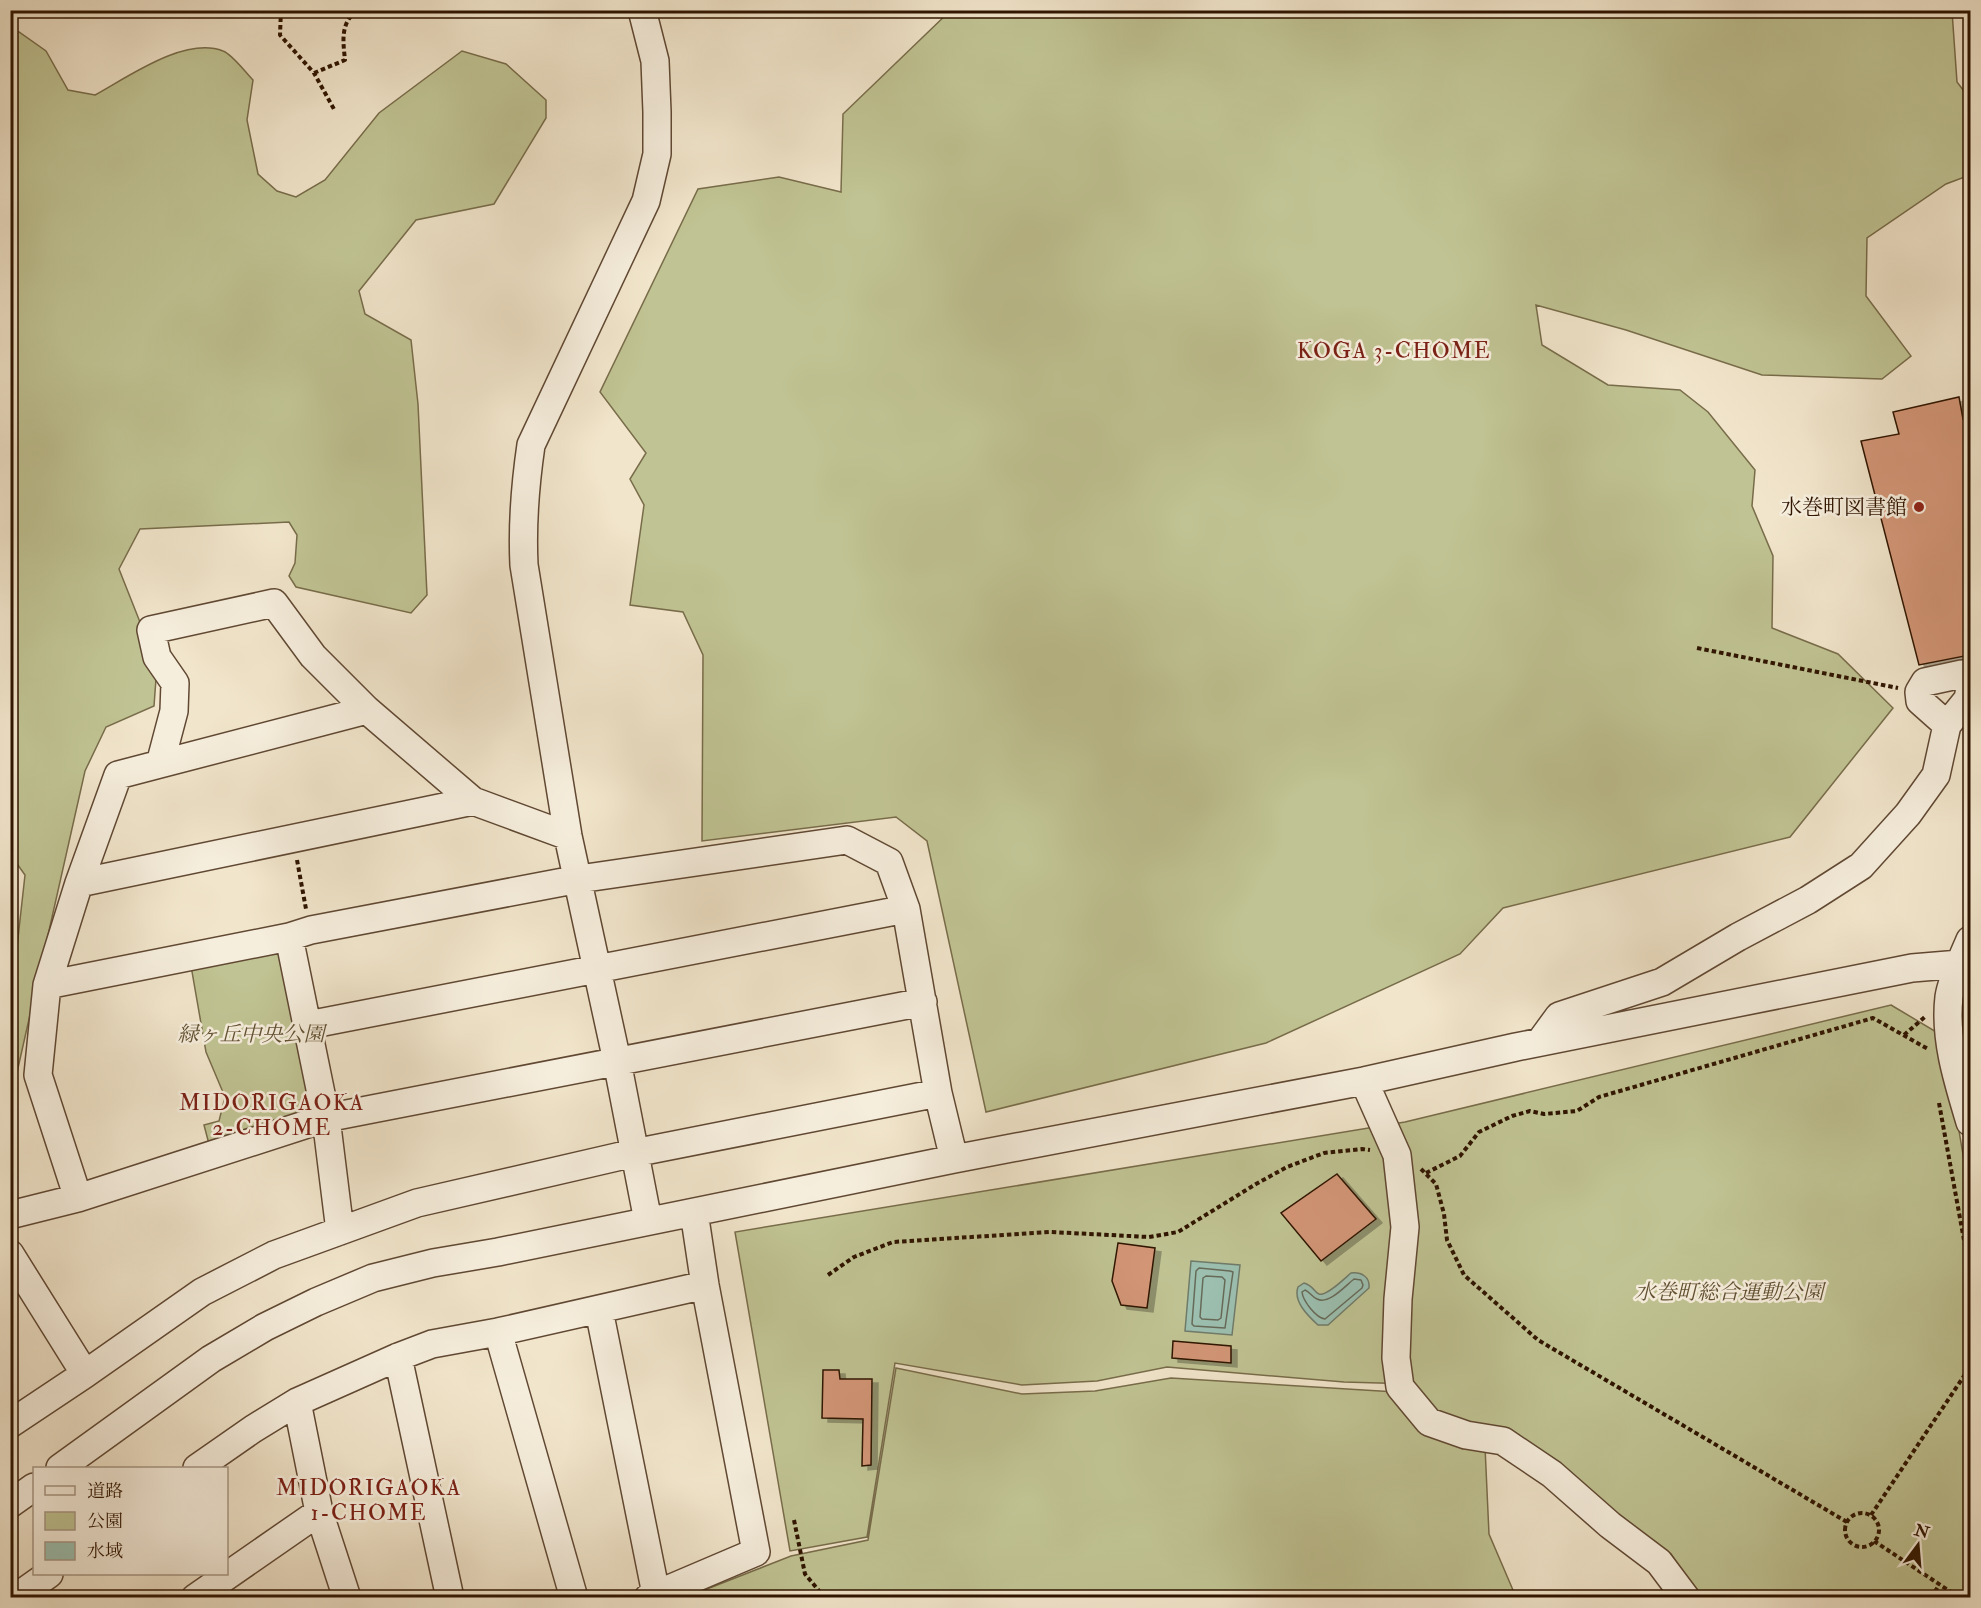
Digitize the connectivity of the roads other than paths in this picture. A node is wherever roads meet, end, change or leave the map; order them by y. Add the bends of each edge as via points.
1 (642, 10) edge
2 (1971, 686) edge
3 (368, 710) junction
4 (1947, 725) junction
5 (160, 764) junction
6 (473, 801) junction
7 (568, 836) junction
8 (579, 879) junction
9 (79, 883) junction
10 (906, 909) junction
11 (300, 934) junction
12 (1965, 952) edge
13 (596, 970) junction
14 (47, 985) junction
15 (923, 1002) junction
16 (308, 1025) junction
17 (1516, 1047) junction
18 (617, 1061) junction
19 (1364, 1081) junction
20 (938, 1093) junction
21 (326, 1118) junction
22 (1971, 1122) edge
23 (634, 1153) junction
24 (954, 1159) junction
25 (78, 1198) junction
26 (694, 1212) junction
27 (10, 1215) edge
28 (648, 1221) junction
29 (340, 1231) junction
30 (10, 1254) edge
31 (705, 1285) junction
32 (598, 1310) junction
33 (498, 1332) junction
34 (398, 1357) junction
35 (86, 1374) junction
36 (297, 1402) junction
37 (10, 1424) edge
38 (61, 1467) edge
39 (198, 1467) edge
40 (33, 1488) edge
41 (10, 1504) edge
42 (319, 1512) junction
43 (48, 1575) edge
44 (205, 1594) edge
45 (652, 1596) edge
46 (15, 1598) edge
47 (347, 1598) edge
48 (450, 1598) edge
49 (574, 1598) edge
50 (1686, 1598) edge

1 - 7 street via 655,61 657,133 657,154 646,201 531,445 524,487 524,565
2 - 4 street via 1968,699
2 - 4 street via 1970,679 1962,674 1925,682 1919,692 1920,701
3 - 5 street
3 - 5 street via 313,656 274,603 151,630 157,657 175,683 174,711
3 - 6 street
4 - 17 street via 1936,775 1908,814 1861,866 1662,982 1559,1016 1540,1042
5 - 9 street via 118,775
6 - 7 street
6 - 9 street
7 - 8 street
8 - 10 street via 847,840 889,862
8 - 11 street
8 - 13 street
9 - 14 street
10 - 13 street
10 - 15 street
11 - 14 street
11 - 16 street
12 - 17 street via 1912,968
12 - 22 street via 1949,996 1949,1036
13 - 16 street
13 - 18 street
14 - 25 street via 38,1075
15 - 18 street
15 - 20 street
16 - 21 street
17 - 19 street
18 - 21 street
18 - 23 street
19 - 24 street
19 - 50 street via 1396,1156 1405,1227 1396,1358 1400,1387 1429,1422 1466,1435 1503,1441 1552,1474 1659,1562
20 - 23 street
20 - 24 street
21 - 25 street
21 - 29 street
23 - 28 street
23 - 29 street via 417,1203
24 - 26 street
25 - 27 street
26 - 28 street
26 - 31 street
28 - 38 street via 373,1278 265,1327 211,1359
29 - 35 street via 274,1255 202,1292
30 - 35 street
31 - 32 street
31 - 45 street via 756,1552
32 - 33 street
32 - 45 street
33 - 34 street via 432,1344
33 - 49 street
34 - 36 street
34 - 48 street
35 - 37 street
36 - 39 street
36 - 42 street
40 - 41 street
42 - 44 street
42 - 47 street
43 - 46 street

